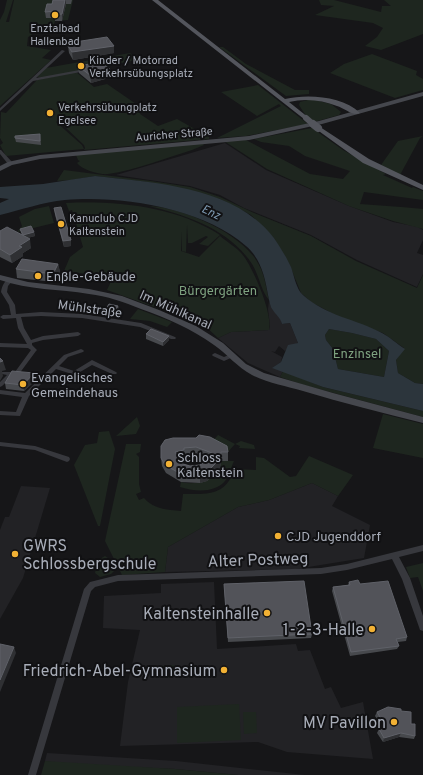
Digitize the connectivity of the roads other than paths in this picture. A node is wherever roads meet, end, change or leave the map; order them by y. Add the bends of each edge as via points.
1 (156, 0) edge
2 (63, 51) dead end
3 (94, 68) edge
4 (32, 80) junction
5 (423, 94) edge
6 (309, 97) junction
7 (300, 100) junction
8 (285, 101) junction
9 (294, 109) junction
10 (0, 110) edge
11 (354, 114) junction
12 (0, 151) edge
13 (10, 163) junction
14 (0, 169) edge
15 (423, 188) edge
16 (5, 277) edge
17 (16, 316) junction
18 (3, 317) dead end
19 (78, 334) dead end
20 (172, 338) dead end
21 (0, 345) edge
22 (31, 346) junction
23 (81, 351) dead end
24 (215, 355) dead end
25 (231, 356) junction
26 (56, 367) junction
27 (4, 373) dead end
28 (114, 373) dead end
29 (14, 374) junction
30 (25, 374) edge
31 (33, 376) edge
32 (44, 378) junction
33 (0, 385) edge
34 (0, 392) edge
35 (26, 395) junction
36 (0, 413) edge
37 (423, 420) edge
38 (0, 444) edge
39 (67, 459) dead end
40 (423, 548) edge
41 (394, 555) junction
42 (423, 627) edge
43 (32, 775) edge

1 - 8 main road
2 - 4 street
3 - 4 street
4 - 10 street
5 - 11 street, Auricher Straße
6 - 7 main road
6 - 8 main road
6 - 11 main road via 326,99
7 - 8 main road
7 - 9 main road
8 - 9 main road
9 - 15 main road, bridge via 366,161
11 - 13 street, Auricher Straße via 249,138 74,152
12 - 13 street
13 - 14 street, Auricher Straße
16 - 17 street via 4,292
16 - 25 street, Im Mühlkanal via 96,292 120,299 201,332
17 - 18 street, Mühlstraße
17 - 20 street, Mühlstraße via 82,316 141,326
17 - 22 street via 20,330 27,336
19 - 22 street via 43,338
21 - 22 street
22 - 29 street
23 - 26 street via 64,358
24 - 25 street via 224,359
25 - 37 street, Im Mühlkanal via 248,369 279,381
26 - 28 street via 75,373 87,364 95,362
26 - 32 street
27 - 29 street
29 - 30 street
29 - 33 street
31 - 32 street
32 - 35 street
34 - 35 street
35 - 36 street via 18,414
38 - 39 street via 35,448
40 - 41 street, Alter Postweg
41 - 42 street via 406,578
41 - 43 street, Alter Postweg via 321,571 118,578 92,584 88,589

